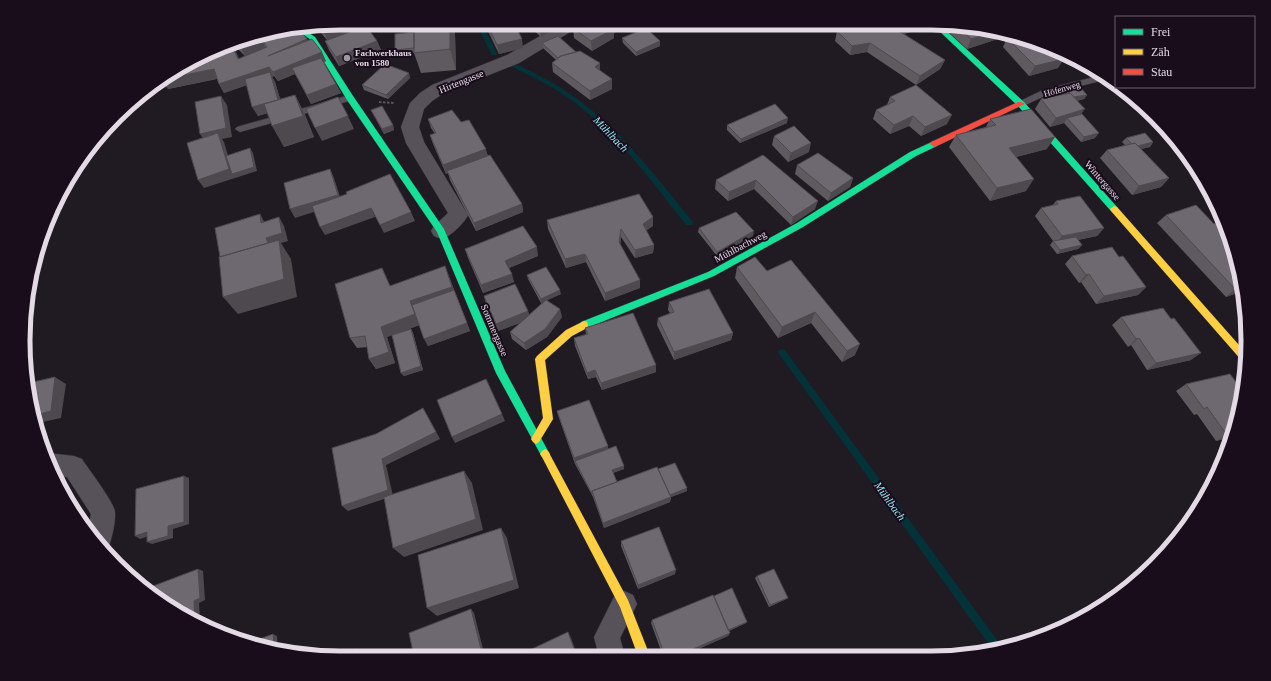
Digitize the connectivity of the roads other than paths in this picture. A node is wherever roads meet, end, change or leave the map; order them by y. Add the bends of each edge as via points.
1 (562, 30) edge
2 (942, 31) edge
3 (304, 33) edge
4 (1098, 79) edge
5 (350, 98) junction
6 (1021, 104) junction
7 (240, 129) dead end
8 (441, 231) junction
9 (1240, 354) edge
10 (536, 439) junction
11 (57, 465) edge
12 (99, 536) edge
13 (624, 604) junction
14 (611, 651) edge
15 (642, 651) edge

1 - 8 street, Hirtengasse via 508,62 438,90 416,107 410,127 415,143 459,215
2 - 6 street, Wintergasse
3 - 5 street, Sommergasse via 313,39
4 - 6 lane, Höfenweg via 1046,92
5 - 7 lane
5 - 8 street, Sommergasse
6 - 9 street, Wintergasse
6 - 10 street, Mühlbachweg via 913,154 800,225 711,274 583,325 569,333 540,359 548,419
8 - 10 street, Sommergasse via 501,373
10 - 13 street, Sommergasse via 572,502
11 - 12 street via 74,467 103,512
13 - 14 street via 607,637
13 - 15 street, Sommergasse

